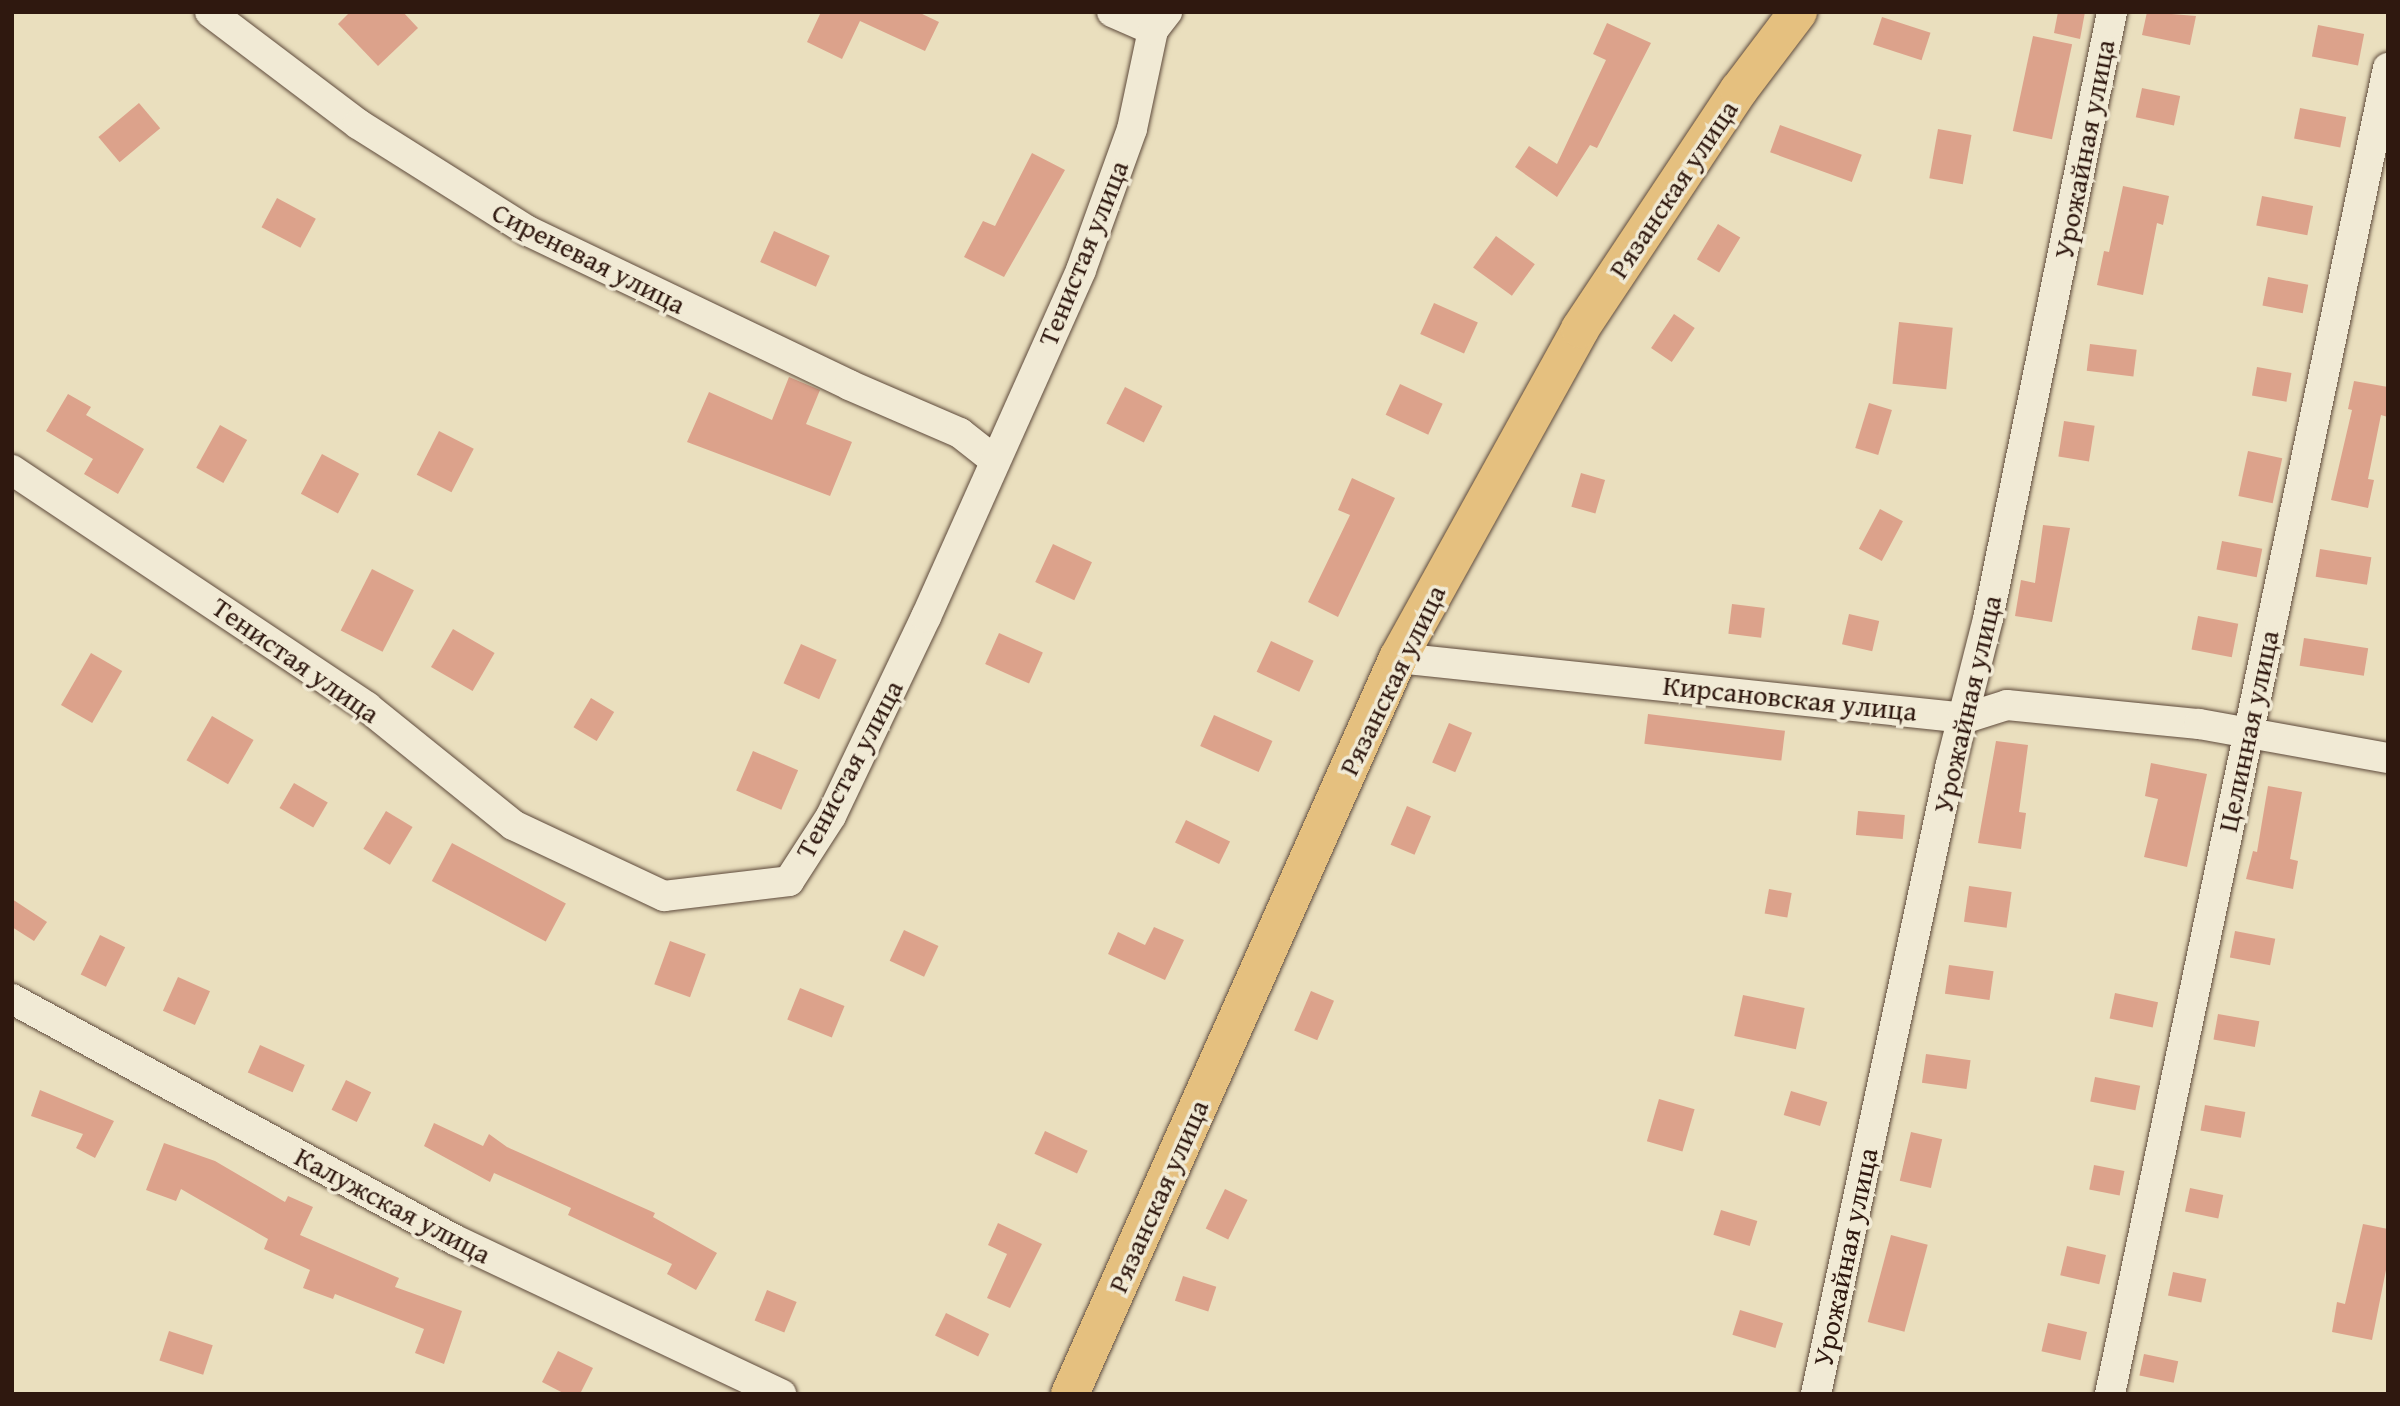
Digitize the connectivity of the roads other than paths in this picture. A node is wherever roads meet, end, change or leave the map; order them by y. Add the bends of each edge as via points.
1 (210, 12) edge
2 (1112, 12) edge
3 (1798, 12) edge
4 (2112, 12) edge
5 (1160, 21) edge
6 (2388, 68) edge
7 (993, 459) junction
8 (12, 470) edge
9 (1398, 658) junction
10 (1966, 718) junction
11 (2249, 734) junction
12 (2388, 758) edge
13 (12, 999) edge
14 (781, 1394) edge
15 (1070, 1394) edge
16 (1816, 1394) edge
17 (2110, 1394) edge

1 - 7 street, Сиреневая улица via 358,124 528,231 849,385 960,433
2 - 5 street
3 - 9 main road, Рязанская улица via 1739,90 1580,329
4 - 10 street, Урожайная улица
5 - 7 street, Тенистая улица via 1132,129 1081,270
6 - 11 street, Целинная улица
7 - 8 street, Тенистая улица via 926,617 831,816 789,881 664,896 513,825 367,707
9 - 10 street, Кирсановская улица
9 - 15 main road, Рязанская улица
10 - 11 street, Кирсановская улица via 2007,705 2200,724
10 - 16 street, Урожайная улица via 1951,764
11 - 12 street, Кирсановская улица
11 - 17 street, Целинная улица
13 - 14 street, Калужская улица via 455,1240

